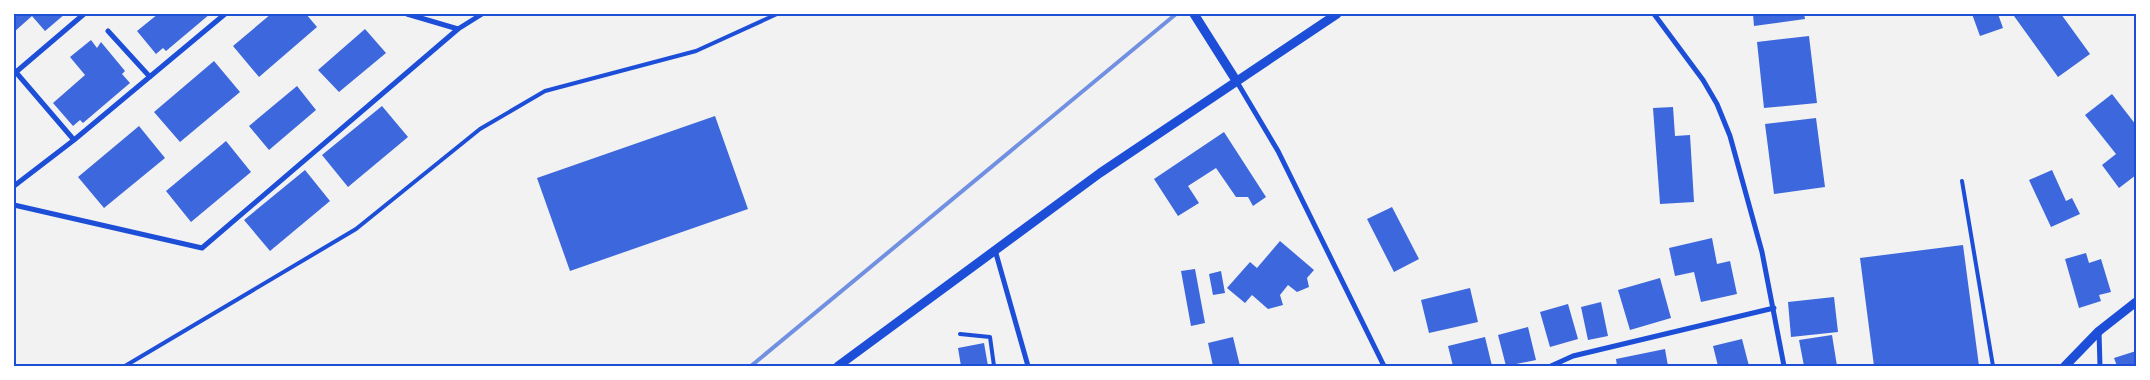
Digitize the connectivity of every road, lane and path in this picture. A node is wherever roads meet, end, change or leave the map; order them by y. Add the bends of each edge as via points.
1 (81, 14) edge
2 (224, 14) edge
3 (407, 14) edge
4 (482, 14) edge
5 (777, 14) edge
6 (1194, 14) edge
7 (1336, 14) edge
8 (1654, 14) edge
9 (458, 29) junction
10 (108, 31) dead end
11 (15, 71) edge
12 (150, 77) junction
13 (1237, 82) junction
14 (74, 140) junction
15 (1962, 181) dead end
16 (14, 186) edge
17 (14, 205) edge
18 (995, 250) junction
19 (2136, 302) edge
20 (1774, 308) junction
21 (2099, 332) junction
22 (960, 334) dead end
23 (125, 366) edge
24 (838, 366) edge
25 (994, 366) edge
26 (1028, 366) edge
27 (1384, 366) edge
28 (1551, 366) edge
29 (1784, 366) edge
30 (1993, 366) edge
31 (2065, 366) edge
32 (2100, 366) edge

1 - 11 street
2 - 12 street
3 - 9 street
4 - 9 street
5 - 23 lane via 696,51 545,91 480,129 356,229
6 - 13 street
7 - 13 street
8 - 20 street via 1703,80 1724,119 1739,161
9 - 17 street via 202,248
10 - 12 street
11 - 14 street
12 - 14 street
13 - 18 street via 1100,173
13 - 27 street via 1278,151
14 - 16 street
15 - 30 lane
18 - 24 street
18 - 26 street
19 - 21 street
20 - 28 street via 1573,356
20 - 29 street
21 - 31 street
21 - 32 street
22 - 25 lane via 990,337

